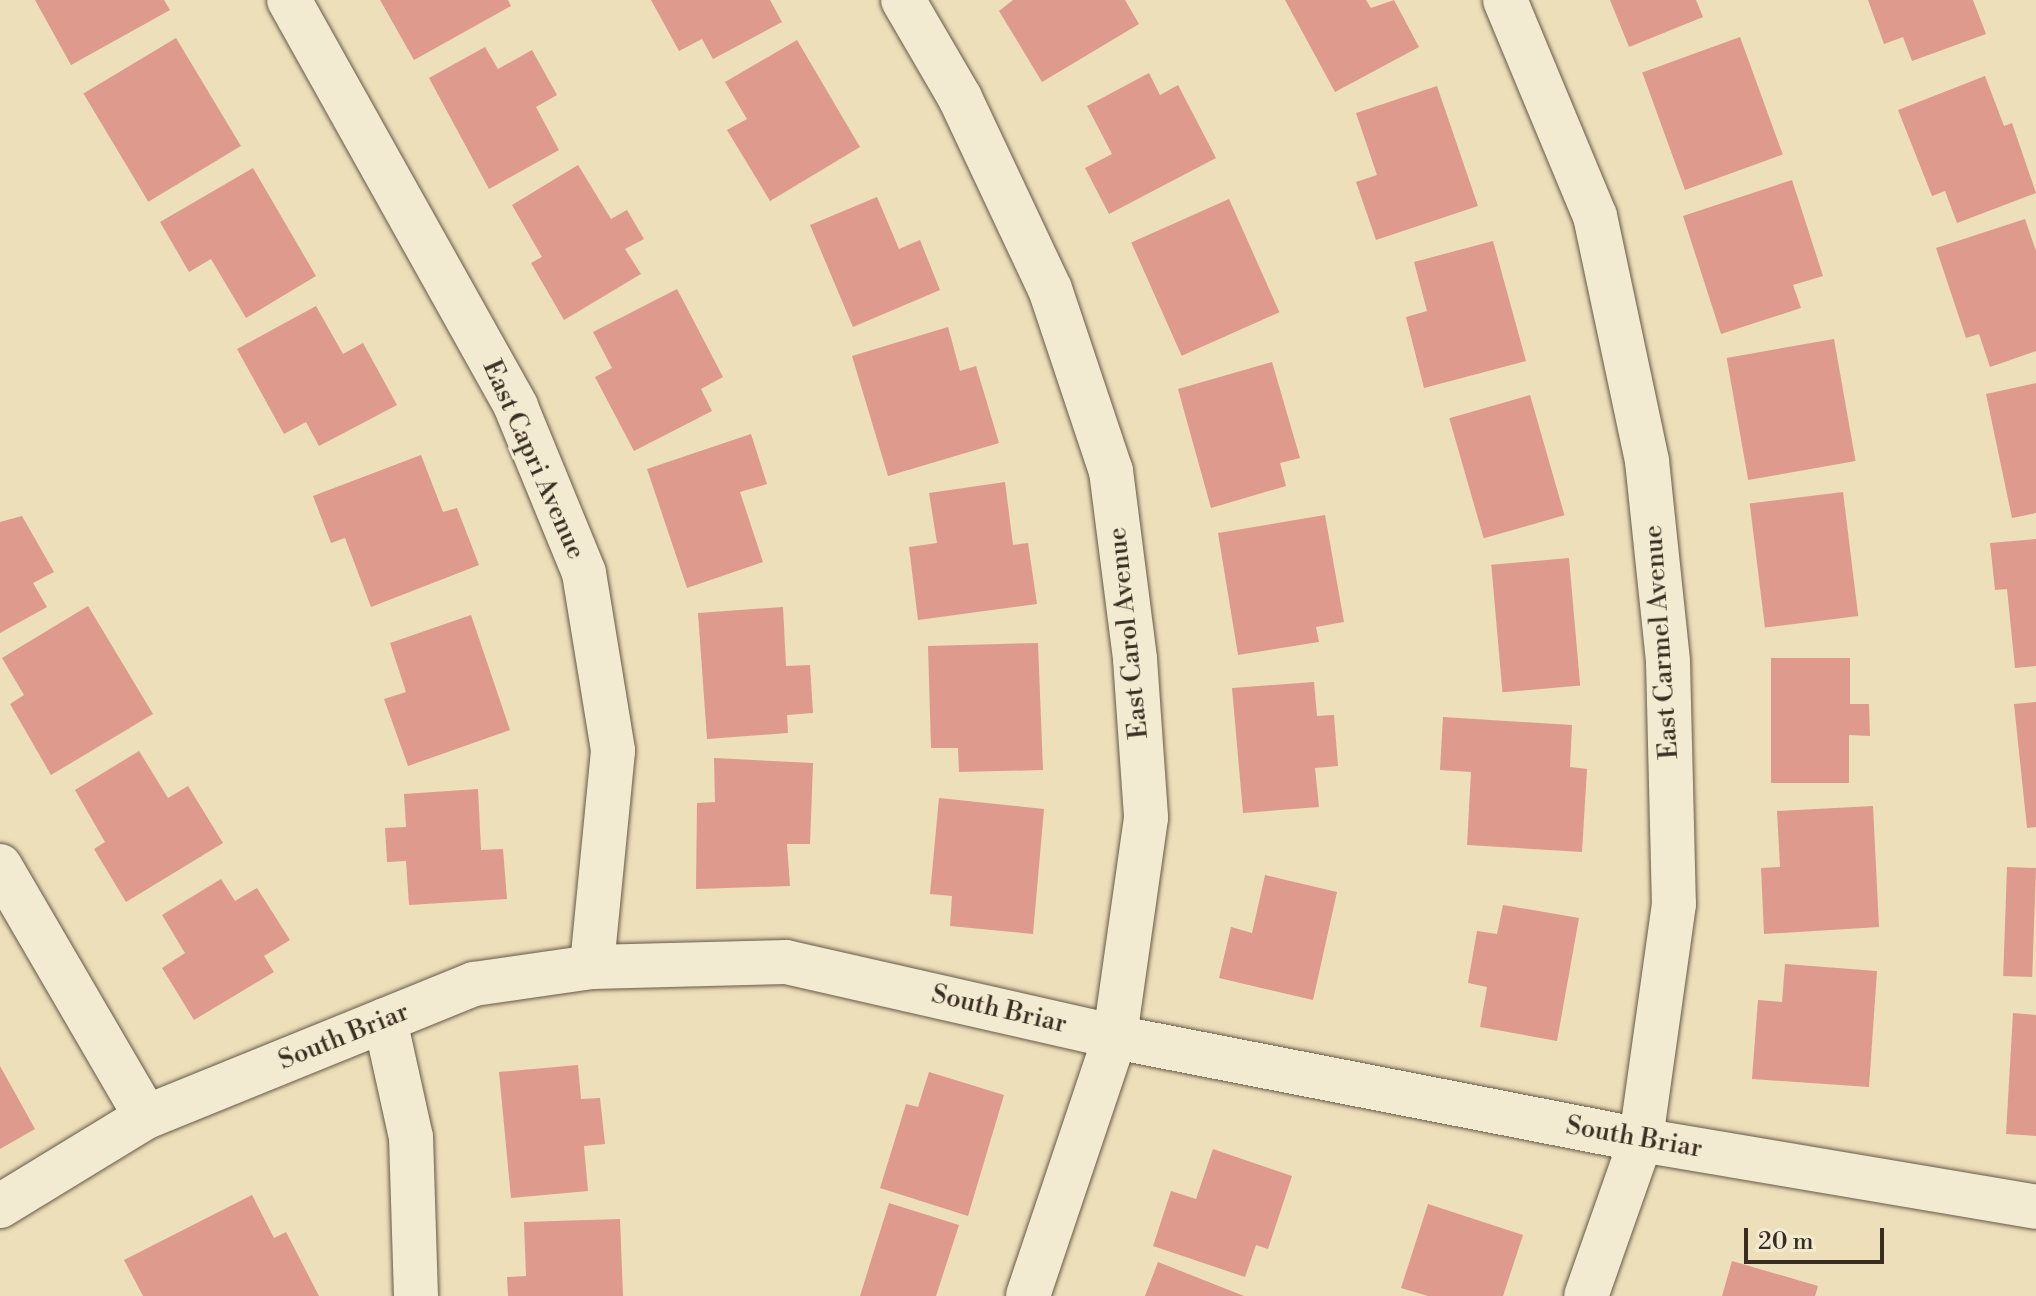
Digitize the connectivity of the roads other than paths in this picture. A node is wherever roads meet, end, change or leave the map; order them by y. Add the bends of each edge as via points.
1 (289, 0) edge
2 (903, 0) edge
3 (1505, 0) edge
4 (0, 866) edge
5 (592, 967) junction
6 (385, 1020) junction
7 (1115, 1037) junction
8 (146, 1117) junction
9 (1641, 1140) junction
10 (0, 1206) edge
11 (2036, 1207) edge
12 (416, 1296) edge
13 (1028, 1296) edge
14 (1586, 1296) edge

1 - 5 street, East Capri Avenue via 516,407 584,573 613,751
2 - 7 street, East Carol Avenue via 960,98 1050,289 1111,471 1146,818
3 - 9 street, East Carmel Avenue via 1595,216 1647,461 1668,662 1674,904
4 - 8 street
5 - 6 street, South Briar via 474,984
5 - 7 street, South Briar via 786,962
6 - 8 street, South Briar
6 - 12 street via 411,1137
7 - 9 street, South Briar
7 - 13 street, East Carol Avenue
8 - 10 street, South Briar
9 - 11 street, South Briar
9 - 14 street, East Carmel Avenue

